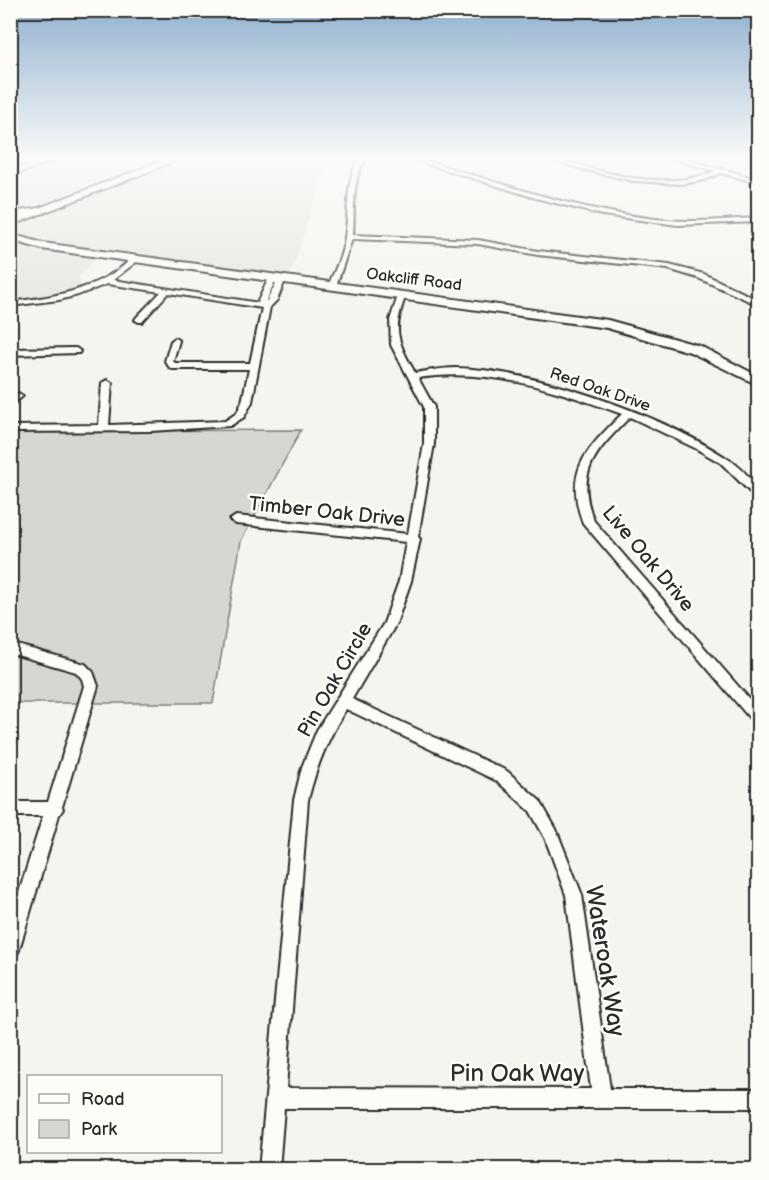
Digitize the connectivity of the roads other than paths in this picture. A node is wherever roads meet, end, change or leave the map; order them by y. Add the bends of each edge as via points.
1 (36, 213) edge
2 (351, 213) edge
3 (609, 213) edge
4 (759, 220) edge
5 (10, 224) edge
6 (10, 237) edge
7 (349, 237) junction
8 (56, 246) junction
9 (131, 259) junction
10 (278, 279) junction
11 (107, 280) junction
12 (332, 286) junction
13 (166, 291) junction
14 (402, 295) junction
15 (759, 303) edge
16 (10, 304) edge
17 (267, 306) junction
18 (139, 320) dead end
19 (175, 341) dead end
20 (76, 351) dead end
21 (10, 352) edge
22 (254, 366) junction
23 (412, 376) junction
24 (759, 381) edge
25 (107, 383) dead end
26 (18, 396) dead end
27 (10, 404) edge
28 (628, 414) junction
29 (104, 428) junction
30 (10, 429) edge
31 (759, 493) edge
32 (236, 520) dead end
33 (414, 539) junction
34 (10, 648) edge
35 (343, 701) junction
36 (759, 718) edge
37 (10, 809) edge
38 (55, 810) junction
39 (10, 950) edge
40 (275, 1098) junction
41 (602, 1099) junction
42 (759, 1100) edge
43 (269, 1170) edge

1 - 5 main road
2 - 7 street
3 - 4 street via 677,223
5 - 8 main road, Oakcliff Road via 53,241
6 - 8 main road, Oakcliff Road
7 - 12 street
7 - 15 street via 478,242 538,253 669,267 701,276
8 - 9 main road, Oakcliff Road
9 - 10 main road, Oakcliff Road
9 - 11 street via 119,276
10 - 12 main road, Oakcliff Road
10 - 17 street via 280,284
11 - 13 street
11 - 16 street via 66,297
12 - 14 main road, Oakcliff Road
13 - 17 street
13 - 18 street
14 - 23 street, Pin Oak Circle via 392,334
14 - 24 main road, Oakcliff Road via 632,329 696,349
17 - 22 street
19 - 22 street via 169,361 173,366
20 - 21 street
22 - 29 street via 241,415 227,424
23 - 28 street, Red Oak Drive via 460,371 513,378
23 - 33 street, Pin Oak Circle via 429,407 430,426
25 - 29 street
26 - 27 street
28 - 31 street, Red Oak Drive via 711,453
28 - 36 street, Live Oak Drive via 604,438 582,469 579,483 584,512 589,523
29 - 30 street
32 - 33 street, Timber Oak Drive
33 - 35 street, Pin Oak Circle via 390,624
34 - 38 street via 80,668 91,686
35 - 40 street, Pin Oak Circle via 322,735 301,800
35 - 41 street, Wateroak Way via 502,776 535,806 551,834 574,895
37 - 38 street
38 - 39 street
40 - 41 street, Pin Oak Way
40 - 43 street, Pin Oak Circle
41 - 42 street, Pin Oak Way

